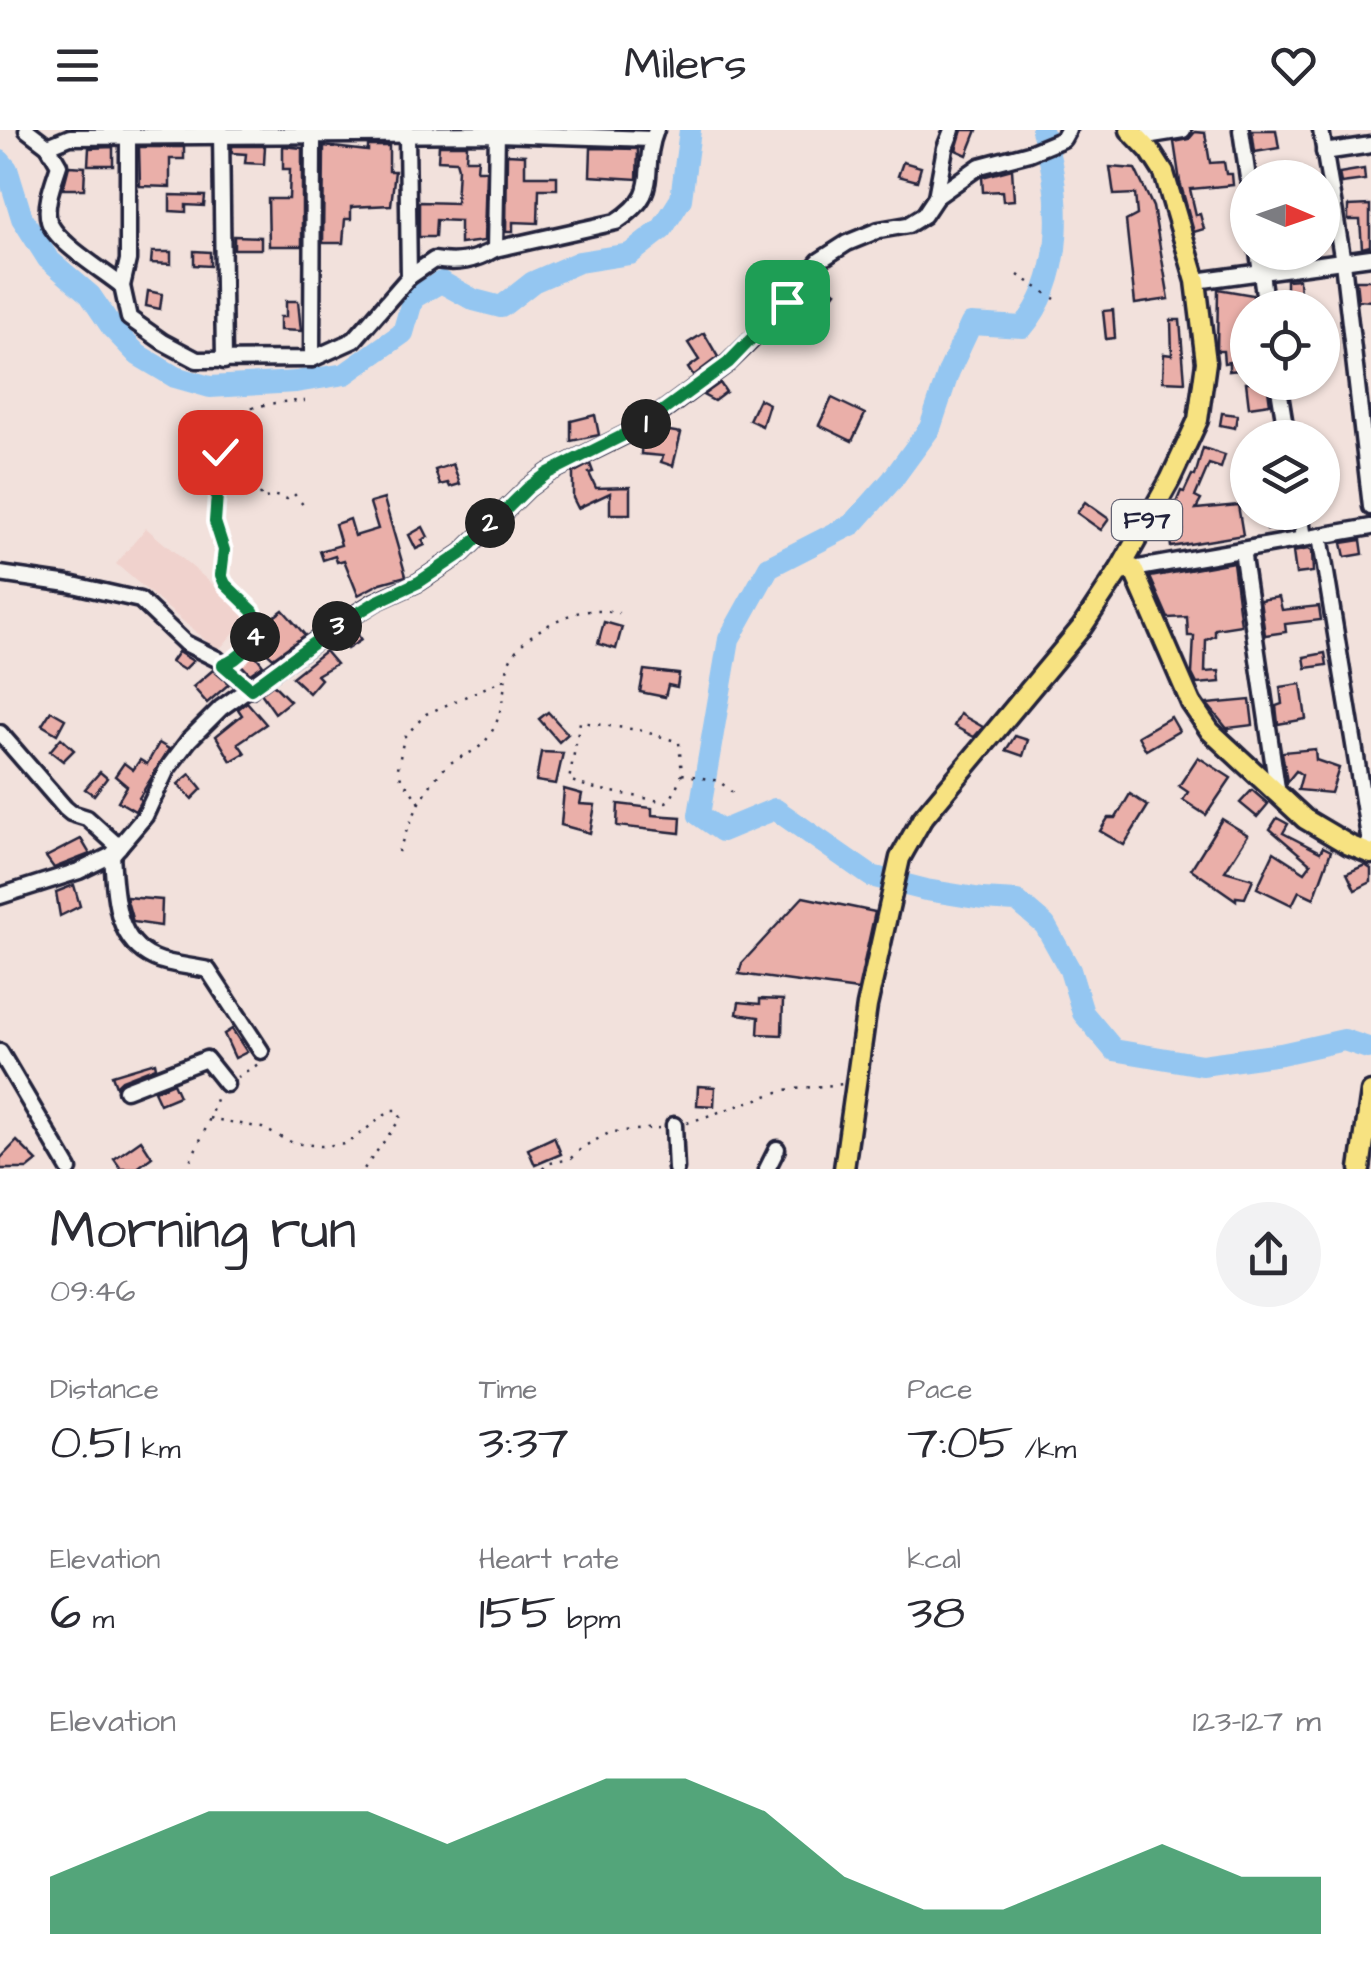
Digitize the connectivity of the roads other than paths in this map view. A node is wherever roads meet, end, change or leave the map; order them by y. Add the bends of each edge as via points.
1 (26, 130) edge
2 (952, 130) edge
3 (1183, 130) edge
4 (1241, 130) edge
5 (1320, 130) edge
6 (497, 132) edge
7 (221, 133) edge
8 (654, 134) edge
9 (1135, 134) edge
10 (1065, 135) edge
11 (407, 136) junction
12 (128, 137) junction
13 (314, 137) junction
14 (1371, 144) edge
15 (48, 146) junction
16 (1324, 152) junction
17 (1245, 160) edge
18 (936, 197) junction
19 (495, 249) junction
20 (1371, 257) edge
21 (1343, 262) junction
22 (1260, 270) edge
23 (1260, 273) junction
24 (410, 277) junction
25 (1196, 281) junction
26 (122, 286) junction
27 (1263, 290) edge
28 (312, 358) junction
29 (224, 361) junction
30 (1371, 506) edge
31 (1371, 527) edge
32 (1309, 530) edge
33 (1312, 537) junction
34 (1242, 550) junction
35 (1126, 570) junction
36 (0, 574) edge
37 (251, 689) junction
38 (0, 733) edge
39 (1278, 796) junction
40 (115, 851) junction
41 (1371, 851) edge
42 (0, 896) edge
43 (262, 1051) road end
44 (0, 1052) edge
45 (226, 1084) road end
46 (126, 1090) dead end
47 (1371, 1092) edge
48 (674, 1125) road end
49 (777, 1149) dead end
50 (69, 1169) edge
51 (676, 1169) edge
52 (767, 1169) edge
53 (844, 1169) edge
54 (1360, 1169) edge

1 - 15 street
2 - 18 street
3 - 9 street
4 - 17 street
5 - 16 street
6 - 8 street
6 - 11 street
6 - 19 street
7 - 12 street
7 - 13 street
7 - 29 street
8 - 19 street via 646,196 633,211 589,230
9 - 25 main road, F97 via 1164,174
10 - 18 street via 1029,154 980,166
11 - 13 street
11 - 24 street
12 - 15 street via 70,138
12 - 26 street
13 - 28 street
14 - 16 street
15 - 26 street via 58,165 49,221 62,241
16 - 21 street
18 - 37 street via 908,225 847,242 819,261 728,363 642,426 538,480 462,553 335,627
19 - 24 street via 454,263 434,260
20 - 21 street
21 - 23 street
21 - 30 street
22 - 23 street
23 - 25 street
23 - 27 street
24 - 28 street via 354,340
25 - 35 main road, F97 via 1206,362 1198,420
26 - 29 street via 129,318 197,360
28 - 29 street
31 - 33 street
32 - 33 street
33 - 34 street
33 - 41 street
34 - 35 street
34 - 39 street
35 - 39 main road via 1190,703
35 - 53 main road, F97 via 922,819 900,858 867,1006
36 - 37 street via 140,600 185,644
37 - 40 street via 188,740 145,816
38 - 40 street via 65,808 88,818
39 - 41 main road via 1349,845
40 - 42 street via 80,871
40 - 43 street via 119,915 130,943 155,959 208,970
44 - 50 street
45 - 46 street via 206,1059
47 - 54 main road
48 - 51 street
49 - 52 street

